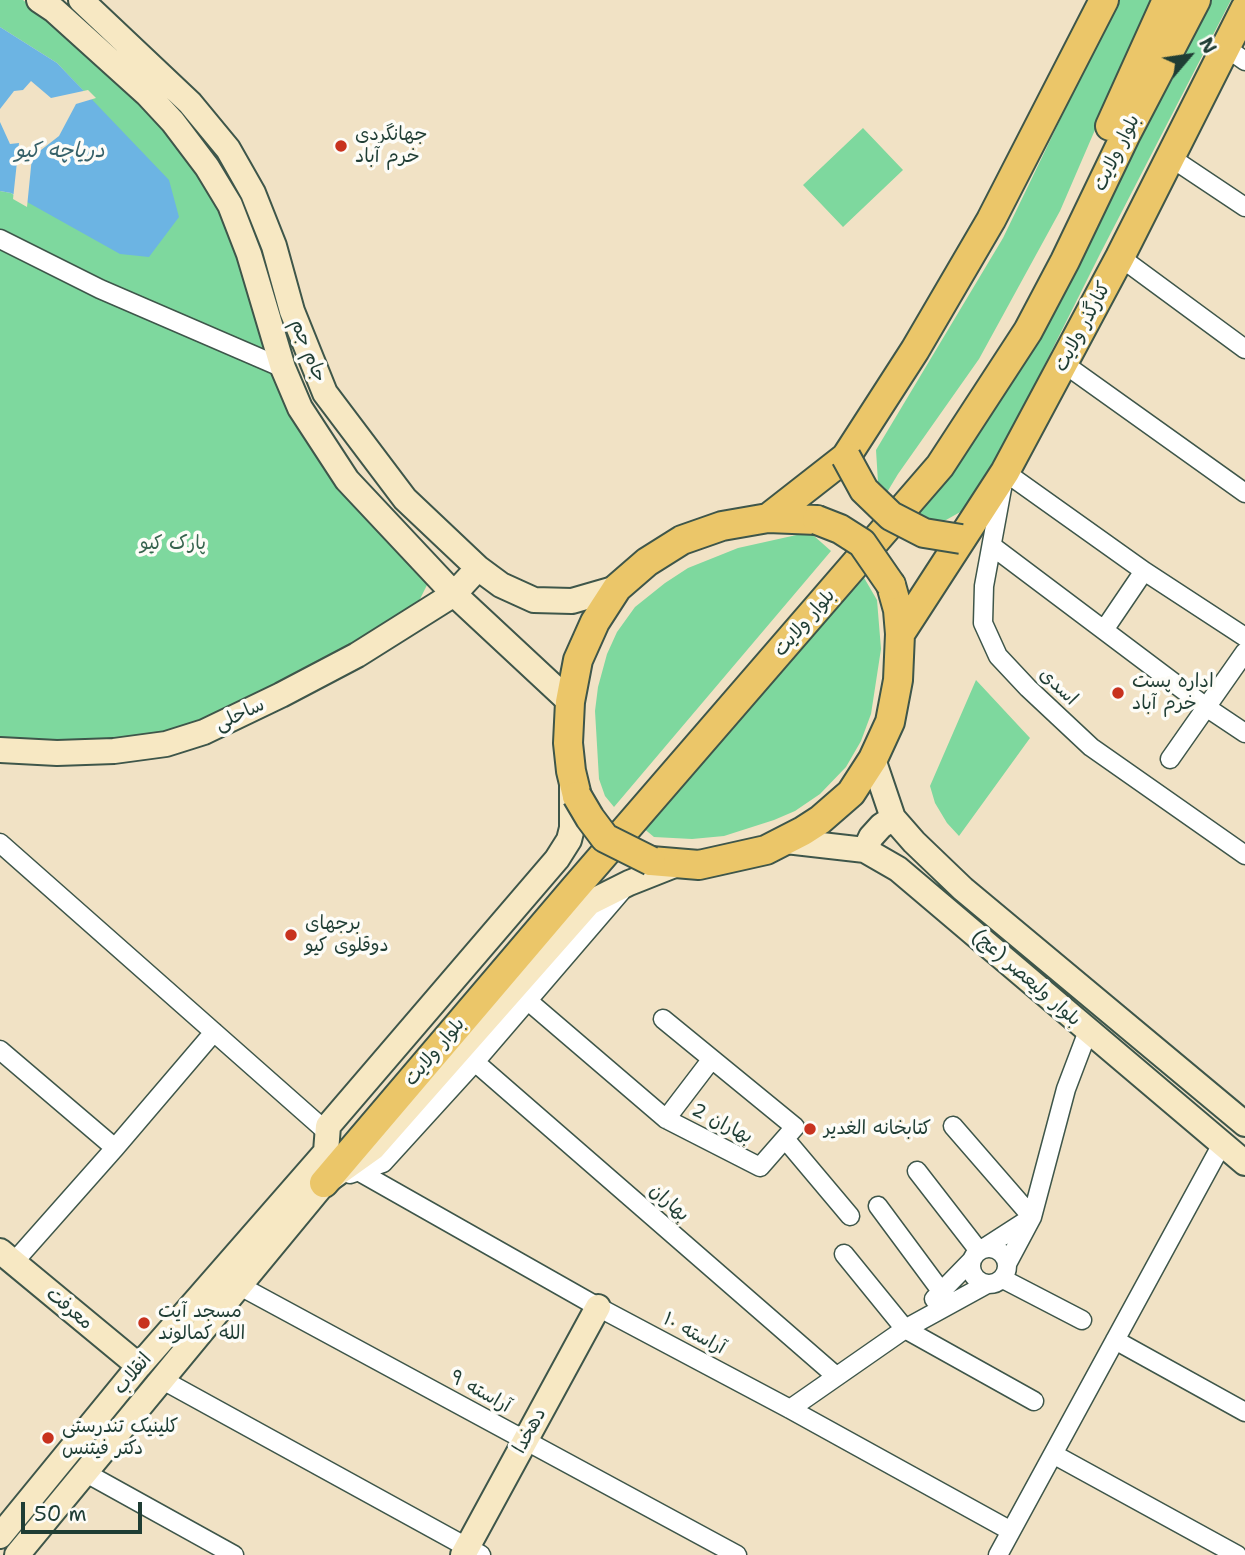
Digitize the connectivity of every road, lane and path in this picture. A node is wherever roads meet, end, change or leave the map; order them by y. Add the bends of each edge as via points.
1 (39, 0) edge
2 (81, 0) edge
3 (1104, 0) edge
4 (1167, 0) edge
5 (1196, 0) edge
6 (1245, 9) edge
7 (1235, 54) edge
8 (1170, 157) junction
9 (1245, 207) edge
10 (0, 239) edge
11 (1120, 257) junction
12 (1245, 348) edge
13 (1063, 363) junction
14 (283, 368) junction
15 (846, 457) junction
16 (1005, 472) junction
17 (1245, 493) edge
18 (768, 518) junction
19 (961, 539) junction
20 (992, 546) junction
21 (478, 568) junction
22 (1144, 571) junction
23 (617, 588) junction
24 (454, 594) junction
25 (1104, 629) junction
26 (900, 634) junction
27 (1245, 637) edge
28 (1245, 652) edge
29 (570, 702) junction
30 (1206, 707) junction
31 (1245, 733) edge
32 (0, 750) edge
33 (873, 759) junction
34 (1170, 759) dead end
35 (574, 783) junction
36 (893, 818) junction
37 (786, 841) junction
38 (0, 843) edge
39 (865, 850) junction
40 (1245, 855) edge
41 (664, 862) junction
42 (629, 883) junction
43 (527, 1000) junction
44 (663, 1019) dead end
45 (1088, 1031) junction
46 (214, 1032) junction
47 (0, 1050) edge
48 (711, 1060) junction
49 (475, 1062) junction
50 (666, 1119) junction
51 (1245, 1124) edge
52 (953, 1126) dead end
53 (786, 1140) junction
54 (327, 1142) junction
55 (1222, 1144) junction
56 (115, 1148) junction
57 (1245, 1163) edge
58 (358, 1171) junction
59 (917, 1171) dead end
60 (324, 1183) junction
61 (878, 1206) dead end
62 (850, 1216) dead end
63 (1032, 1217) junction
64 (978, 1253) junction
65 (844, 1254) dead end
66 (7, 1257) edge
67 (999, 1275) junction
68 (240, 1286) junction
69 (942, 1291) junction
70 (598, 1307) junction
71 (1082, 1320) dead end
72 (905, 1329) junction
73 (1115, 1340) junction
74 (139, 1366) junction
75 (836, 1376) junction
76 (161, 1379) junction
77 (1034, 1401) dead end
78 (790, 1409) junction
79 (1245, 1412) edge
80 (525, 1441) junction
81 (1053, 1454) junction
82 (86, 1473) junction
83 (1011, 1531) junction
84 (0, 1536) edge
85 (470, 1552) edge
86 (1002, 1554) edge
87 (17, 1555) edge
88 (234, 1555) edge
89 (737, 1555) edge
90 (1237, 1555) edge

1 - 14 main road, جام جم via 147,94 207,167 230,205 249,254
2 - 21 main road, جام جم via 190,103 228,149 253,193 325,393 405,499
3 - 15 main road via 991,220
4 - 54 main road, بلوار ولایت via 1038,280 933,451 900,494
5 - 60 main road, بلوار ولایت via 1028,331 940,466
6 - 7 main road, کنارگذر ولایت
7 - 8 main road, کنارگذر ولایت
8 - 9 street
8 - 11 main road, کنارگذر ولایت
10 - 14 street via 100,289
11 - 12 street
11 - 13 main road, کنارگذر ولایت
13 - 16 main road, کنارگذر ولایت
13 - 17 street
14 - 24 main road, جام جم via 300,408 347,480
15 - 18 main road
15 - 19 main road, bridge via 864,490 891,516 924,533
16 - 19 main road, کنارگذر ولایت
16 - 20 street, اسدی
16 - 22 street
18 - 23 main road via 722,526 682,540
18 - 26 main road, bridge via 817,520 862,543 891,585
19 - 26 main road, کنارگذر ولایت
20 - 25 street
20 - 40 street, اسدی via 983,623 998,656 1091,747
21 - 23 main road, جام جم via 534,600 572,601
21 - 24 main road, ساحلی
22 - 25 street
22 - 27 street
23 - 29 main road via 578,660
24 - 29 main road, جام جم
24 - 32 main road, ساحلی via 346,660 191,736 114,751
25 - 30 street
26 - 33 main road via 890,722
28 - 30 street
29 - 35 main road via 568,743
30 - 31 street
30 - 34 street
33 - 36 main road, بلوار ولیعصر (عج)
33 - 37 main road via 851,793
35 - 41 main road, bridge via 605,838 627,851
35 - 54 main road, انقلاب via 572,828 558,859 328,1126
36 - 39 main road via 871,837
36 - 51 main road, بلوار ولیعصر (عج) via 963,889
37 - 39 main road, بلوار ولیعصر (عج)
37 - 41 main road via 723,861 699,865
38 - 46 street
39 - 45 main road, بلوار ولیعصر (عج) via 898,869
41 - 42 main road, انقلاب
42 - 43 street
42 - 60 main road, انقلاب via 589,903 373,1148
43 - 49 street
43 - 50 street, بهاران 2
44 - 48 street, بهاران 2
45 - 55 main road, بلوار ولیعصر (عج)
45 - 63 street via 1066,1089
46 - 54 street
46 - 56 street
47 - 56 street
48 - 50 street
48 - 53 street, بهاران 2 via 795,1127
49 - 58 street via 383,1163
49 - 75 street, بهاران
50 - 53 street, بهاران 2 via 760,1167
52 - 63 street
53 - 62 street
54 - 74 main road, انقلاب
55 - 57 main road, بلوار ولیعصر (عج)
55 - 73 street
56 - 66 street
58 - 60 street
58 - 70 street, آراسته ۱۰
59 - 64 street
60 - 68 main road, انقلاب
61 - 69 street
63 - 64 street
63 - 67 street
64 - 67 street via 1002,1252
64 - 67 street via 972,1274 976,1279
64 - 69 street
65 - 72 street
66 - 74 main road, معرفت
67 - 71 street
67 - 72 street
68 - 76 main road, انقلاب
68 - 80 street, آراسته ۹
69 - 72 street
70 - 78 street, آراسته ۱۰
70 - 80 main road, دهخدا
72 - 75 street
72 - 77 street
73 - 79 street
73 - 81 street
74 - 84 main road, انقلاب
75 - 78 street
76 - 82 main road, انقلاب
76 - 85 street
78 - 83 street, آراسته ۱۰
80 - 85 main road, دهخدا
80 - 89 street, آراسته ۹
81 - 83 street
81 - 90 street
82 - 87 main road, انقلاب
82 - 88 street
83 - 86 street

